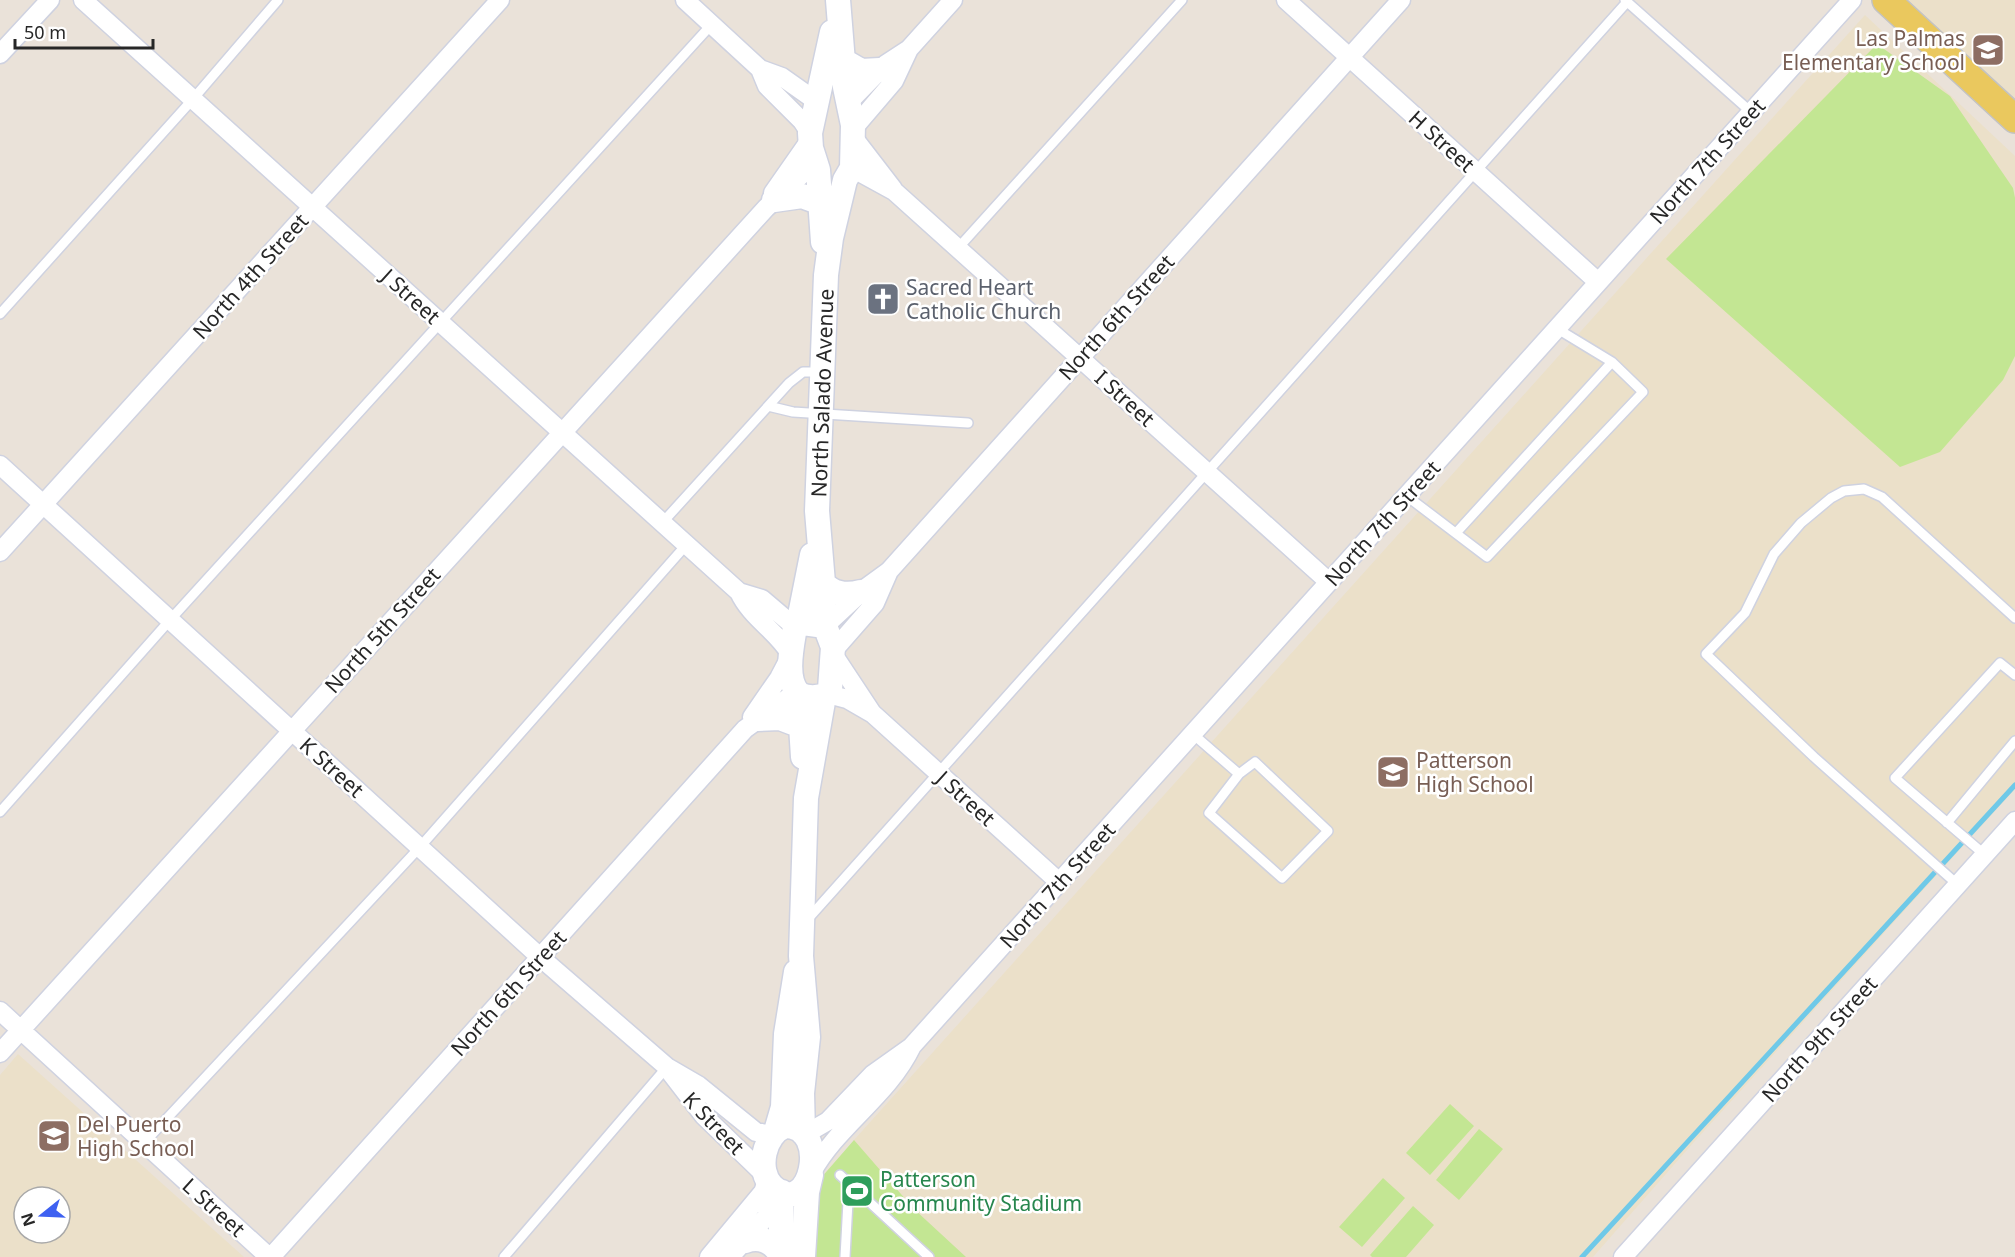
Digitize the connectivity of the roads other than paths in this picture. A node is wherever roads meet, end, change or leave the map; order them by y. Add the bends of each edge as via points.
1 (50, 0) edge
2 (83, 0) edge
3 (278, 0) edge
4 (500, 0) edge
5 (686, 0) edge
6 (837, 0) edge
7 (953, 0) edge
8 (1182, 0) edge
9 (1286, 0) edge
10 (1401, 0) edge
11 (1852, 0) edge
12 (1886, 0) edge
13 (1626, 1) edge
14 (712, 24) junction
15 (909, 49) junction
16 (0, 54) edge
17 (1349, 57) junction
18 (842, 60) junction
19 (760, 69) junction
20 (880, 69) junction
21 (193, 99) junction
22 (848, 99) junction
23 (817, 100) junction
24 (1751, 112) junction
25 (2015, 119) edge
26 (853, 133) junction
27 (813, 152) junction
28 (850, 170) junction
29 (1476, 172) junction
30 (894, 191) junction
31 (821, 203) junction
32 (770, 204) junction
33 (313, 207) junction
34 (959, 247) junction
35 (826, 275) junction
36 (1598, 282) junction
37 (0, 314) edge
38 (442, 323) junction
39 (1556, 328) junction
40 (1080, 357) junction
41 (1612, 362) junction
42 (822, 372) junction
43 (768, 406) junction
44 (820, 414) junction
45 (968, 423) dead end
46 (562, 431) junction
47 (0, 465) edge
48 (1207, 472) junction
49 (1408, 497) junction
50 (43, 504) junction
51 (818, 511) junction
52 (663, 522) junction
53 (1456, 533) junction
54 (687, 544) junction
55 (0, 552) edge
56 (889, 572) junction
57 (822, 582) junction
58 (1329, 582) junction
59 (740, 592) junction
60 (861, 592) junction
61 (2015, 618) edge
62 (170, 620) junction
63 (823, 625) junction
64 (796, 626) junction
65 (833, 653) junction
66 (791, 656) junction
67 (2015, 675) edge
68 (798, 693) junction
69 (826, 695) junction
70 (873, 714) junction
71 (751, 724) junction
72 (801, 726) junction
73 (291, 730) junction
74 (1194, 735) junction
75 (2015, 741) edge
76 (938, 773) junction
77 (1239, 774) junction
78 (806, 798) junction
79 (0, 812) edge
80 (2015, 820) edge
81 (1947, 823) junction
82 (420, 847) junction
83 (1985, 855) junction
84 (1059, 882) junction
85 (1957, 884) junction
86 (801, 926) junction
87 (801, 956) junction
88 (540, 957) junction
89 (0, 1011) edge
90 (21, 1030) junction
91 (912, 1046) junction
92 (0, 1053) edge
93 (667, 1067) junction
94 (775, 1132) junction
95 (803, 1134) junction
96 (144, 1143) junction
97 (811, 1173) junction
98 (840, 1175) dead end
99 (849, 1183) junction
100 (773, 1185) junction
101 (737, 1249) edge
102 (788, 1256) edge
103 (270, 1257) edge
104 (504, 1257) edge
105 (709, 1257) edge
106 (845, 1257) edge
107 (928, 1257) edge
108 (1623, 1257) edge

1 - 16 street
2 - 21 street, J Street
3 - 21 lane
4 - 33 street, North 4th Street
5 - 14 street
6 - 18 main road, North Salado Avenue
6 - 23 main road, North Salado Avenue
7 - 15 street
8 - 34 lane
9 - 17 street, H Street
10 - 17 street, North 6th Street
11 - 24 street, North 7th Street
12 - 25 main road
13 - 24 lane
13 - 29 lane
14 - 19 street
14 - 38 lane
15 - 20 street
15 - 26 street via 894,81
17 - 29 street, H Street
17 - 40 street, North 6th Street
18 - 20 main road via 861,71
18 - 22 main road, North Salado Avenue
19 - 23 street via 782,77
19 - 27 street via 767,86 802,121
20 - 22 street
21 - 33 street, J Street
21 - 37 lane
22 - 23 street via 831,95
22 - 26 main road, North Salado Avenue
23 - 27 main road, North Salado Avenue
24 - 36 street, North 7th Street
26 - 28 main road, North Salado Avenue
26 - 30 street, I Street
27 - 28 street via 833,176
27 - 31 main road, North Salado Avenue
27 - 32 street, North 5th Street
28 - 30 street, I Street
28 - 35 main road, North Salado Avenue via 831,238
29 - 36 street, H Street
29 - 48 lane
30 - 34 street, I Street
31 - 32 main road via 802,196
31 - 35 main road, North Salado Avenue
32 - 46 street, North 5th Street
33 - 38 street, J Street
33 - 50 street, North 4th Street
34 - 40 street, I Street
35 - 42 main road, North Salado Avenue
36 - 39 street, North 7th Street
38 - 46 street, J Street
38 - 62 lane
39 - 41 lane
39 - 49 street, North 7th Street
40 - 48 street, I Street
40 - 56 street, North 6th Street
41 - 53 lane
41 - 53 lane via 1642,392 1487,557
42 - 43 lane via 803,372
42 - 44 main road, North Salado Avenue
43 - 44 lane
43 - 52 lane
44 - 45 lane
44 - 51 main road, North Salado Avenue
46 - 52 street, J Street
46 - 73 street, North 5th Street
47 - 50 street, K Street
48 - 58 street, I Street
48 - 76 lane
49 - 53 lane
49 - 58 street, North 7th Street
50 - 55 street, North 4th Street
50 - 62 street, K Street
51 - 57 main road, North Salado Avenue
51 - 64 main road, North Salado Avenue
52 - 54 street, J Street
54 - 59 street, J Street
54 - 82 lane
56 - 60 street, North 6th Street
56 - 65 street via 875,603
57 - 60 main road via 841,594
57 - 63 main road, North Salado Avenue
58 - 74 street, North 7th Street
59 - 64 street, J Street via 762,599
59 - 66 street, J Street via 748,608
60 - 63 street, North 6th Street
61 - 85 lane via 1882,496 1854,488 1830,498 1784,541 1745,613 1706,654
62 - 73 street, K Street
62 - 79 lane
63 - 64 main road
63 - 65 main road, North Salado Avenue
64 - 66 main road, North Salado Avenue
65 - 69 main road, North Salado Avenue
65 - 70 street, J Street
66 - 68 main road, North Salado Avenue
66 - 71 street, North 6th Street
67 - 81 lane via 2000,663 1895,778
68 - 69 main road via 813,698
68 - 71 street, North 6th Street
68 - 72 main road, North Salado Avenue
69 - 70 street, J Street via 847,699
69 - 78 main road, North Salado Avenue
70 - 76 street, J Street
71 - 72 main road via 780,718
71 - 88 street, North 6th Street
72 - 78 main road, North Salado Avenue
73 - 82 street, K Street
73 - 90 street, North 5th Street
74 - 77 lane
74 - 84 street, North 7th Street
75 - 81 lane
76 - 84 street, J Street
76 - 86 lane
77 - 77 lane via 1209,813 1282,878 1328,831 1255,762
78 - 86 main road, North Salado Avenue
80 - 83 street, North 9th Street
81 - 83 lane
82 - 88 street, K Street
82 - 96 lane
83 - 85 street, North 9th Street
84 - 91 street, North 7th Street
85 - 108 street, North 9th Street
86 - 87 main road, North Salado Avenue
87 - 94 main road, North Salado Avenue via 789,1010 785,1096
87 - 95 main road, North Salado Avenue via 808,1037
88 - 93 street, K Street
88 - 103 street, North 6th Street
89 - 90 street, L Street
90 - 92 street, North 5th Street
90 - 96 street, L Street
91 - 95 street, North 7th Street via 873,1074 828,1120
91 - 97 street, North 7th Street via 892,1080 825,1152
93 - 94 street, K Street via 698,1085 756,1132
93 - 100 street, K Street via 704,1116
93 - 104 lane
94 - 95 main road via 791,1126
94 - 100 main road via 766,1148
95 - 97 main road via 812,1158
96 - 103 street, L Street
97 - 100 main road via 803,1188 792,1193
97 - 102 main road
98 - 99 lane
99 - 106 lane
99 - 107 lane
100 - 101 street via 771,1210
100 - 102 main road
100 - 105 street
101 - 102 main road via 765,1240

